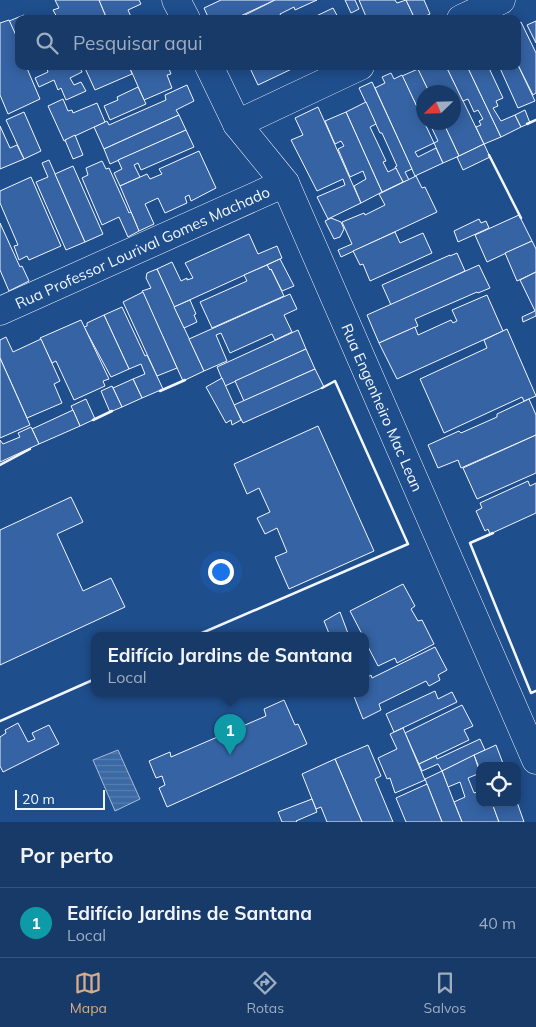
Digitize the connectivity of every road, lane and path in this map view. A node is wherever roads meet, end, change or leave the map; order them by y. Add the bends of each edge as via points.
1 (176, 0) edge
2 (501, 0) edge
3 (184, 15) edge
4 (469, 15) edge
5 (211, 70) edge
6 (352, 70) edge
7 (237, 124) junction
8 (285, 183) junction
9 (0, 311) edge
10 (536, 760) edge

1 - 3 street
2 - 4 street
5 - 7 street, Rua Engenheiro Mac Lean
6 - 7 street
7 - 8 street, Rua Engenheiro Mac Lean
8 - 9 street, Rua Professor Lourival Gomes Machado
8 - 10 street, Rua Engenheiro Mac Lean

